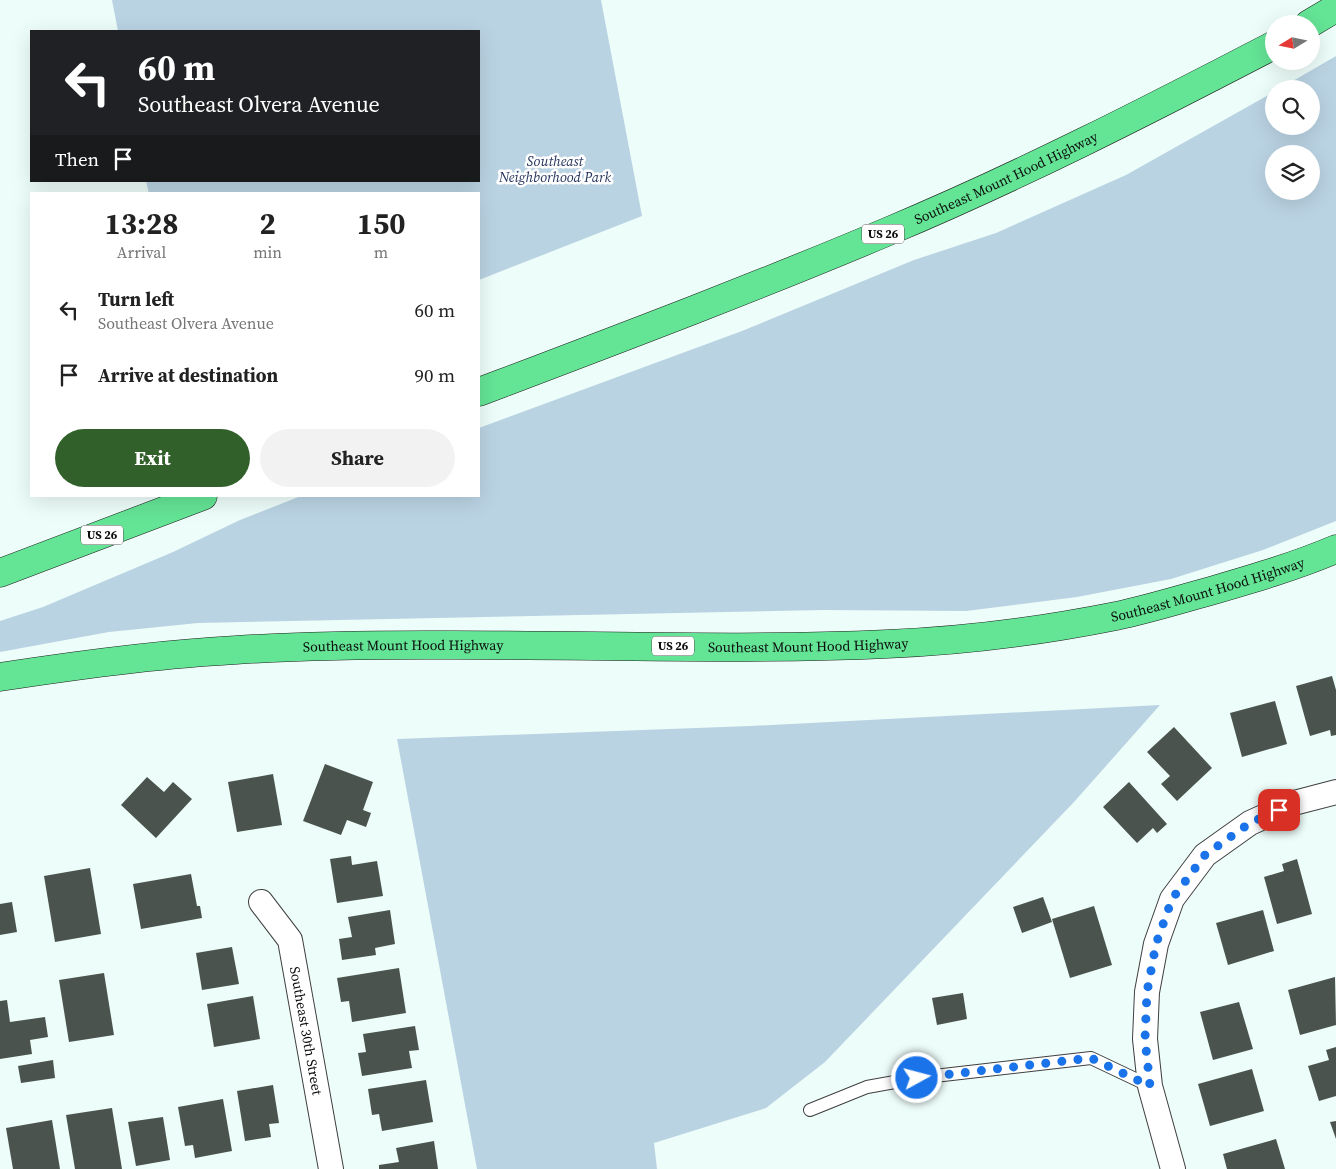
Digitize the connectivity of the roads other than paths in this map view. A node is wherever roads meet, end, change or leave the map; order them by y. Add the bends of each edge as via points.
1 (1336, 8) edge
2 (1320, 18) edge
3 (1265, 50) edge
4 (480, 392) edge
5 (200, 497) edge
6 (1336, 549) edge
7 (0, 573) edge
8 (0, 676) edge
9 (1336, 792) edge
10 (261, 902) dead end
11 (1150, 1086) junction
12 (810, 1110) dead end
13 (330, 1169) edge
14 (1173, 1169) edge

1 - 2 highway
3 - 4 highway, Southeast Mount Hood Highway / US 26 via 1020,173 889,231
5 - 7 highway, US 26
6 - 8 highway, Southeast Mount Hood Highway / US 26 via 1263,576 1115,616 942,640 788,646 425,644 296,647 149,657
9 - 11 street via 1294,803 1250,823 1205,855 1172,899 1156,944 1147,992 1145,1039
10 - 13 street, Southeast 30th Street via 290,940
11 - 12 lane via 1091,1058 917,1078 867,1087
11 - 14 street

